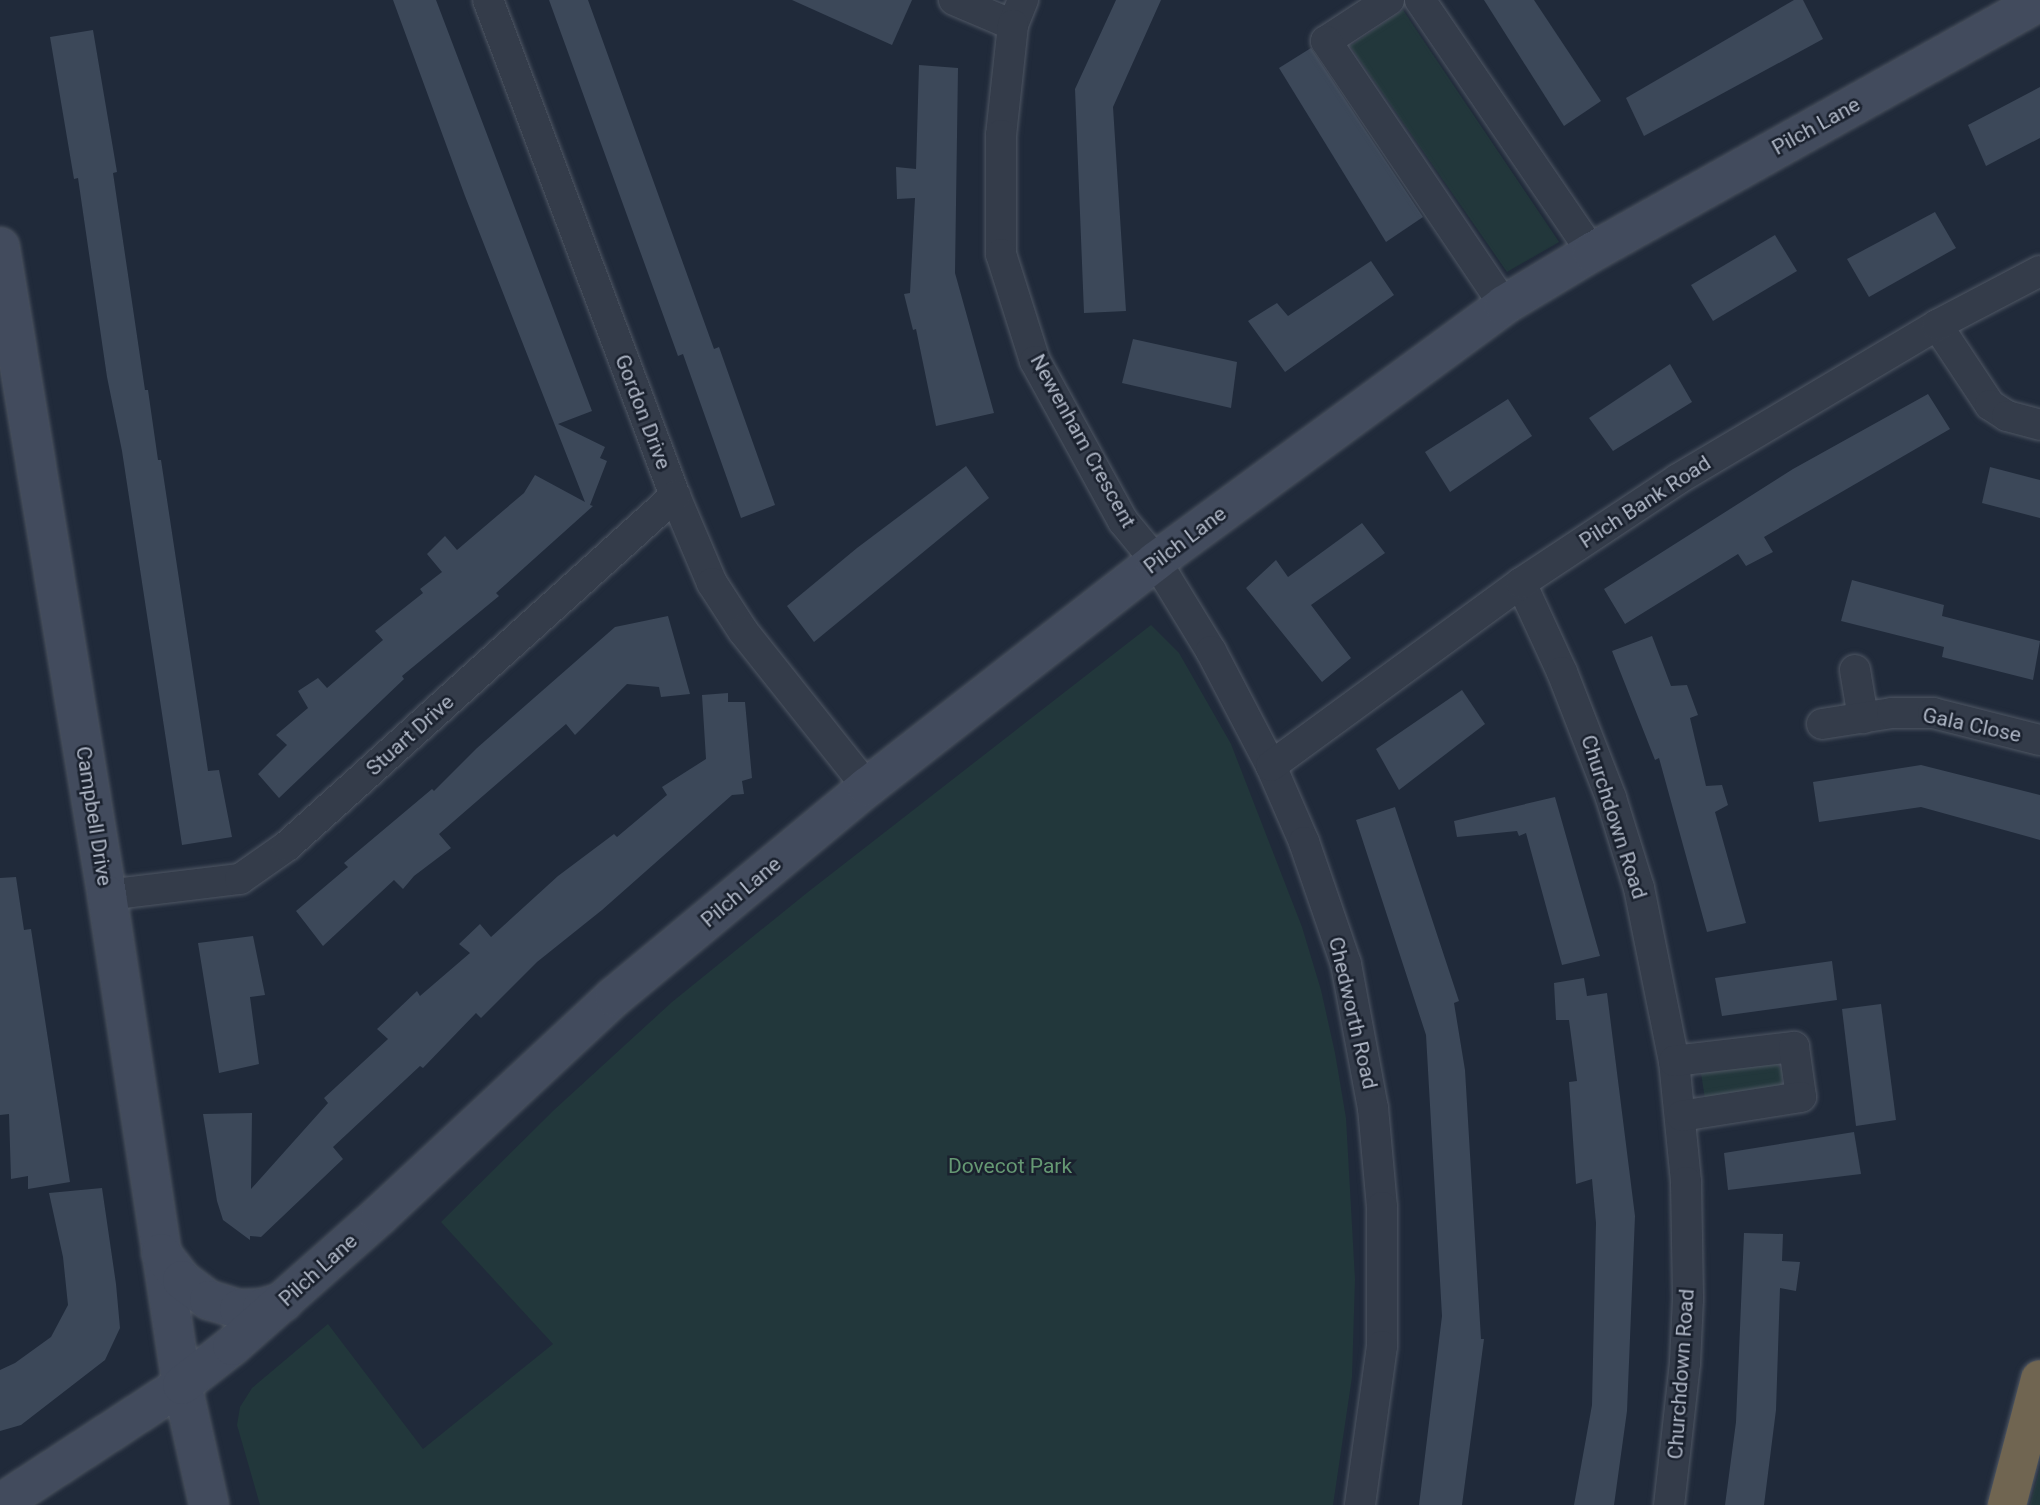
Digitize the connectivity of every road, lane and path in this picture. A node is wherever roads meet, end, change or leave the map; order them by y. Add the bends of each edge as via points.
1 (488, 0) edge
2 (954, 0) edge
3 (1389, 0) edge
4 (1420, 0) edge
5 (2040, 1) edge
6 (1018, 13) edge
7 (0, 247) edge
8 (1592, 252) junction
9 (2040, 271) edge
10 (1504, 305) junction
11 (1937, 325) junction
12 (2040, 425) edge
13 (675, 496) junction
14 (1156, 561) junction
15 (1521, 583) junction
16 (1855, 670) dead end
17 (1863, 718) junction
18 (1822, 724) dead end
19 (2040, 740) edge
20 (1271, 765) junction
21 (867, 787) junction
22 (107, 895) junction
23 (1674, 1061) junction
24 (1681, 1116) junction
25 (161, 1253) junction
26 (282, 1302) junction
27 (2040, 1379) edge
28 (182, 1385) junction
29 (0, 1504) edge
30 (209, 1505) edge
31 (1360, 1505) edge
32 (1669, 1505) edge
33 (2007, 1505) edge

1 - 13 street, Gordon Drive
2 - 6 street, Newenham Crescent
3 - 10 street via 1326,41
4 - 8 street
5 - 8 street, Pilch Lane
6 - 14 street, Newenham Crescent via 1001,135 1002,254 1035,361 1124,521
7 - 22 street, Campbell Drive
8 - 10 street, Pilch Lane
9 - 11 street, Pilch Bank Road
10 - 14 street, Pilch Lane
11 - 12 street via 1990,404 2007,416
11 - 15 street, Pilch Bank Road via 1678,479
13 - 21 street, Gordon Drive via 712,583 743,631
13 - 22 street, Stuart Drive via 287,846 240,879
14 - 20 street, Chedworth Road via 1211,651
14 - 21 street, Pilch Lane
15 - 20 street, Pilch Bank Road
15 - 23 street, Churchdown Road via 1611,798 1639,888
16 - 17 street
17 - 18 street, Gala Close
17 - 19 street, Gala Close via 1933,713
20 - 31 street, Chedworth Road via 1304,842 1346,964 1374,1108 1382,1207 1382,1346
21 - 26 street, Pilch Lane via 614,997
22 - 25 street, Campbell Drive
23 - 24 street, Churchdown Road
23 - 24 street via 1794,1047 1801,1097
24 - 32 street, Churchdown Road via 1688,1299
25 - 26 street via 182,1280 209,1300 239,1309
25 - 28 street, Campbell Drive
26 - 28 street, Pilch Lane
27 - 33 highway
28 - 29 street, Pilch Lane
28 - 30 street, Campbell Drive

